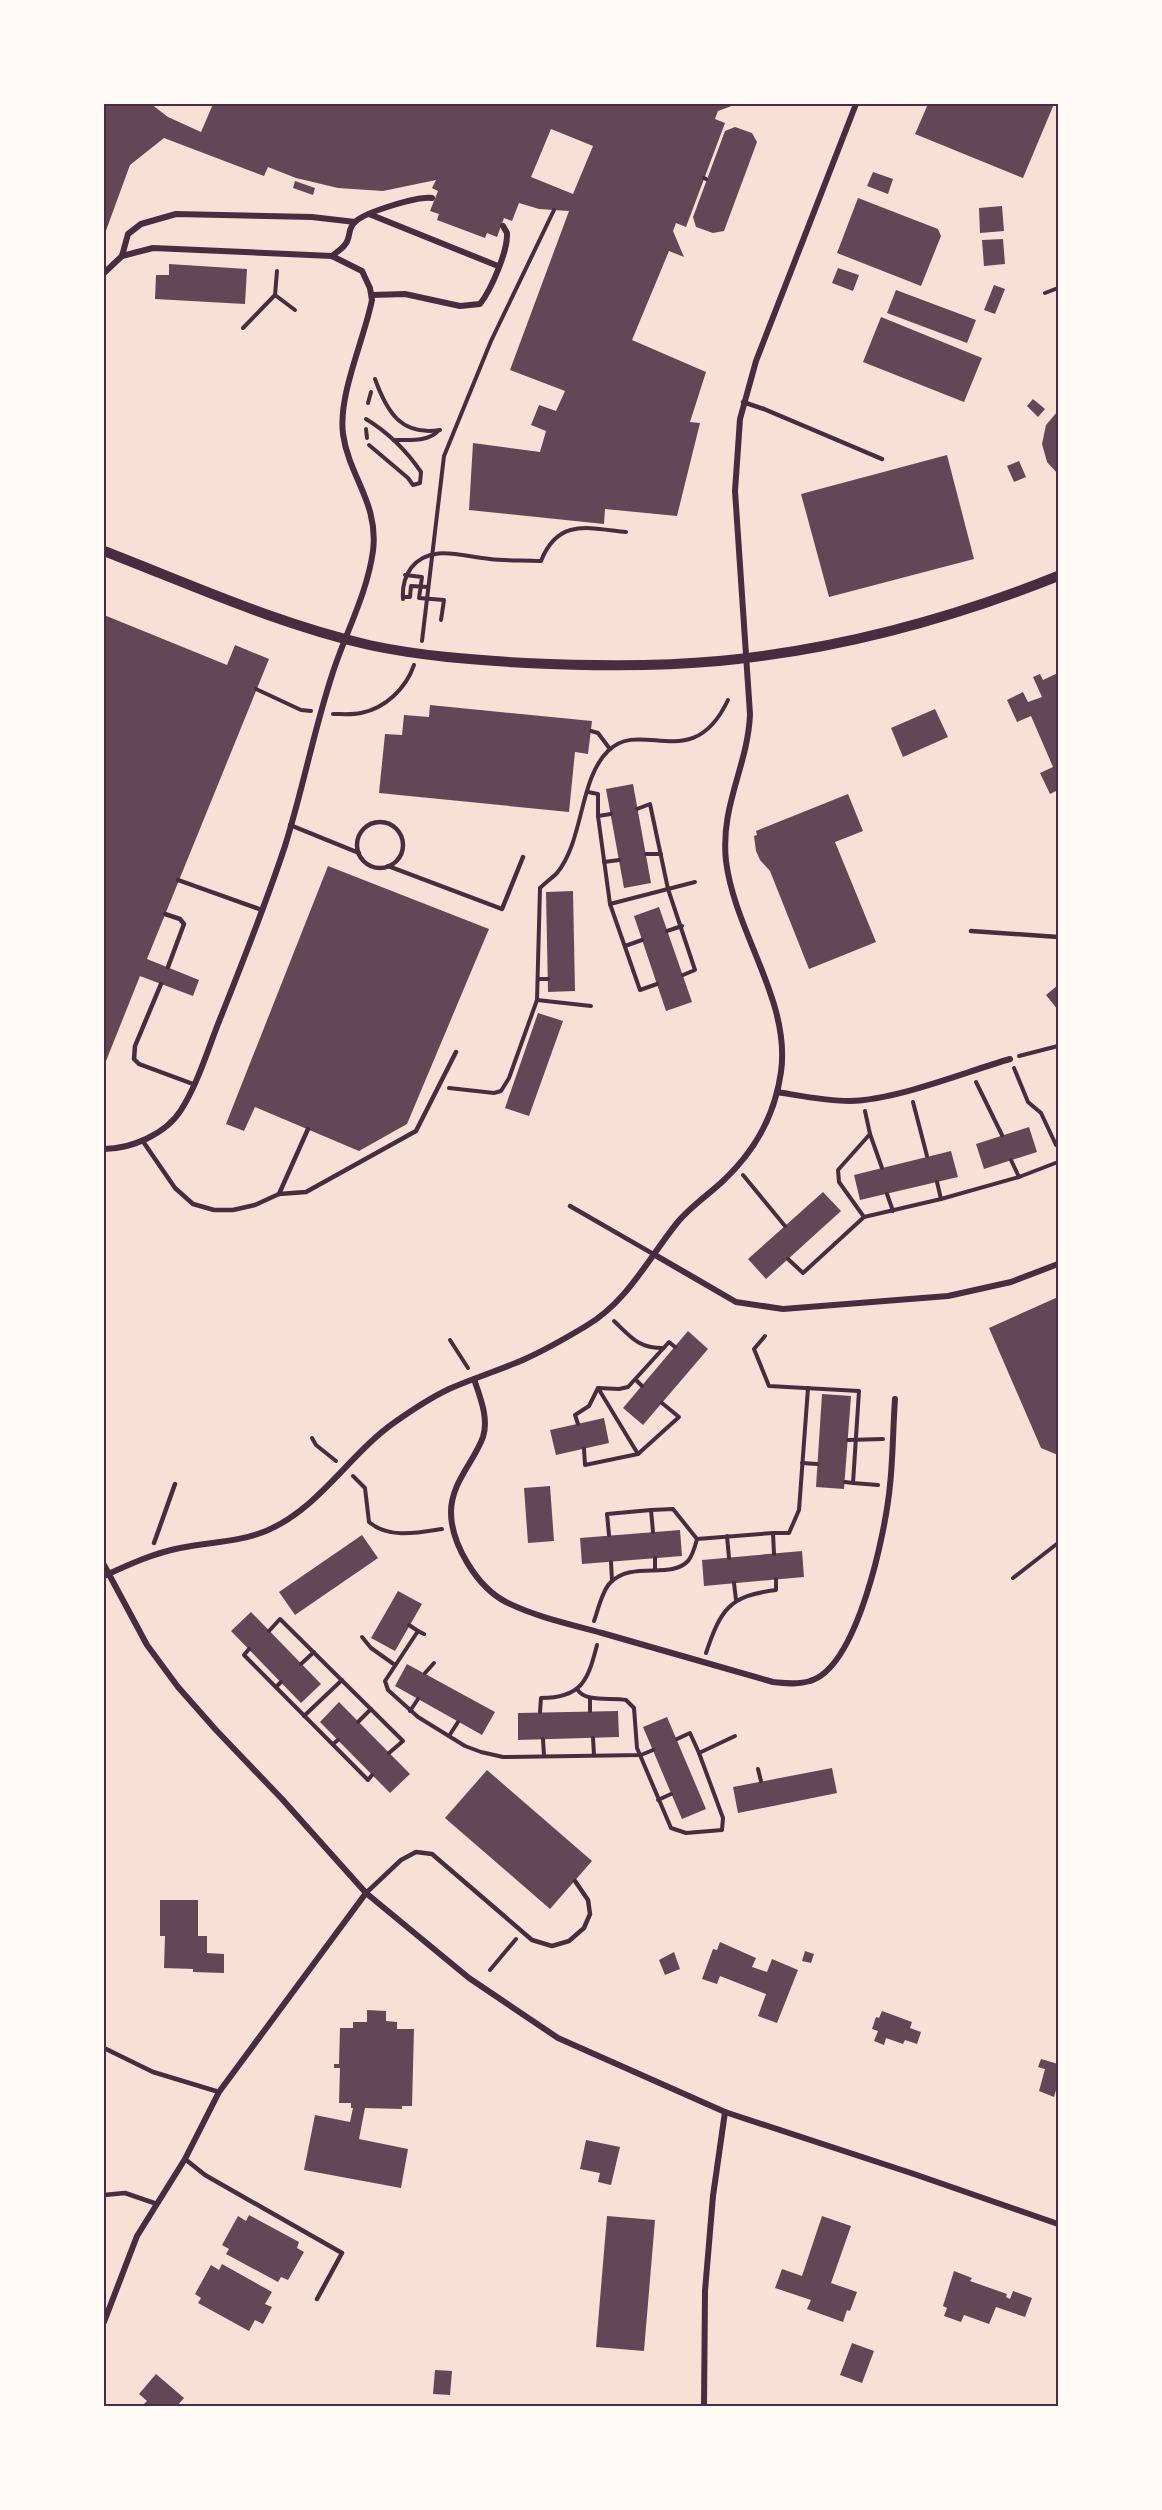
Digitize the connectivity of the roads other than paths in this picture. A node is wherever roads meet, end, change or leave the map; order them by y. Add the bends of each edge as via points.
1 (856, 104) edge
2 (432, 198) dead end
3 (369, 214) junction
4 (355, 222) junction
5 (503, 226) dead end
6 (122, 256) junction
7 (332, 256) junction
8 (498, 266) junction
9 (104, 273) edge
10 (372, 295) junction
11 (743, 402) junction
12 (882, 459) dead end
13 (104, 552) edge
14 (1059, 576) edge
15 (346, 639) junction
16 (746, 658) junction
17 (290, 825) junction
18 (359, 853) junction
19 (523, 857) dead end
20 (388, 866) junction
21 (178, 880) dead end
22 (262, 910) junction
23 (165, 914) dead end
24 (971, 931) dead end
25 (1059, 937) edge
26 (168, 967) dead end
27 (161, 984) dead end
28 (456, 1052) dead end
29 (1010, 1059) road end
30 (193, 1084) junction
31 (777, 1092) junction
32 (308, 1130) dead end
33 (142, 1140) junction
34 (104, 1149) edge
35 (279, 1194) junction
36 (570, 1206) dead end
37 (655, 1255) junction
38 (1059, 1264) edge
39 (474, 1379) junction
40 (895, 1399) dead end
41 (175, 1484) dead end
42 (154, 1543) dead end
43 (104, 1565) edge
44 (106, 1575) edge
45 (575, 1881) dead end
46 (366, 1893) junction
47 (104, 2048) edge
48 (219, 2092) junction
49 (725, 2112) junction
50 (185, 2159) junction
51 (104, 2195) edge
52 (157, 2204) junction
53 (1059, 2224) edge
54 (317, 2299) dead end
55 (104, 2322) edge
56 (704, 2406) edge

1 - 11 street
2 - 3 street
3 - 4 street
3 - 8 street
4 - 6 street via 312,217 176,214 141,224 128,234
4 - 7 street via 348,240
5 - 8 street via 507,238
6 - 7 street via 153,248
6 - 9 street
7 - 10 street via 362,271
8 - 10 street via 486,297 470,307 405,294
10 - 15 street via 342,416 345,448 372,514 374,540 362,598
11 - 12 lane
11 - 16 street via 735,491
13 - 15 street via 263,615
14 - 16 street via 993,601 884,632
15 - 16 street via 437,656 550,664 645,665
15 - 17 street
16 - 31 street via 750,720 727,814 726,861 738,915 779,1023 783,1057
17 - 18 lane
17 - 22 street
18 - 20 lane via 371,866
18 - 20 lane via 361,833 376,823 386,823 400,833 403,842 401,856
19 - 20 lane via 502,909
21 - 22 lane
22 - 30 street
23 - 26 lane via 184,924
24 - 25 lane
27 - 30 lane via 135,1046 135,1059 139,1064
28 - 35 lane via 416,1131 306,1192
29 - 31 street via 863,1100 836,1101
30 - 33 street via 181,1111 165,1128
31 - 37 street via 762,1132 736,1168 681,1218
32 - 35 lane
33 - 34 street
33 - 35 lane via 175,1188 193,1204 233,1210
36 - 37 lane
37 - 38 street via 736,1302 783,1309 948,1296 1011,1282
37 - 39 street via 589,1325 526,1358
39 - 40 street via 484,1412 483,1436 456,1489 452,1528 464,1557 485,1584 505,1601 591,1630 773,1682 792,1683 811,1681 830,1669 847,1646 870,1583 890,1486
39 - 44 street via 447,1390 375,1437 304,1508 284,1521 244,1538 158,1553
41 - 42 lane
43 - 44 street
44 - 46 street via 147,1645 178,1687
45 - 46 lane via 588,1900 590,1914 584,1928 569,1941 552,1946 532,1940 432,1854 416,1852 401,1860
46 - 48 street
46 - 49 street via 469,1978 558,2038
47 - 48 lane via 153,2072
48 - 50 street
49 - 53 street
49 - 56 street via 705,2291
50 - 52 street
50 - 54 lane via 205,2175 342,2253
51 - 52 lane via 125,2193
52 - 55 street via 137,2236

